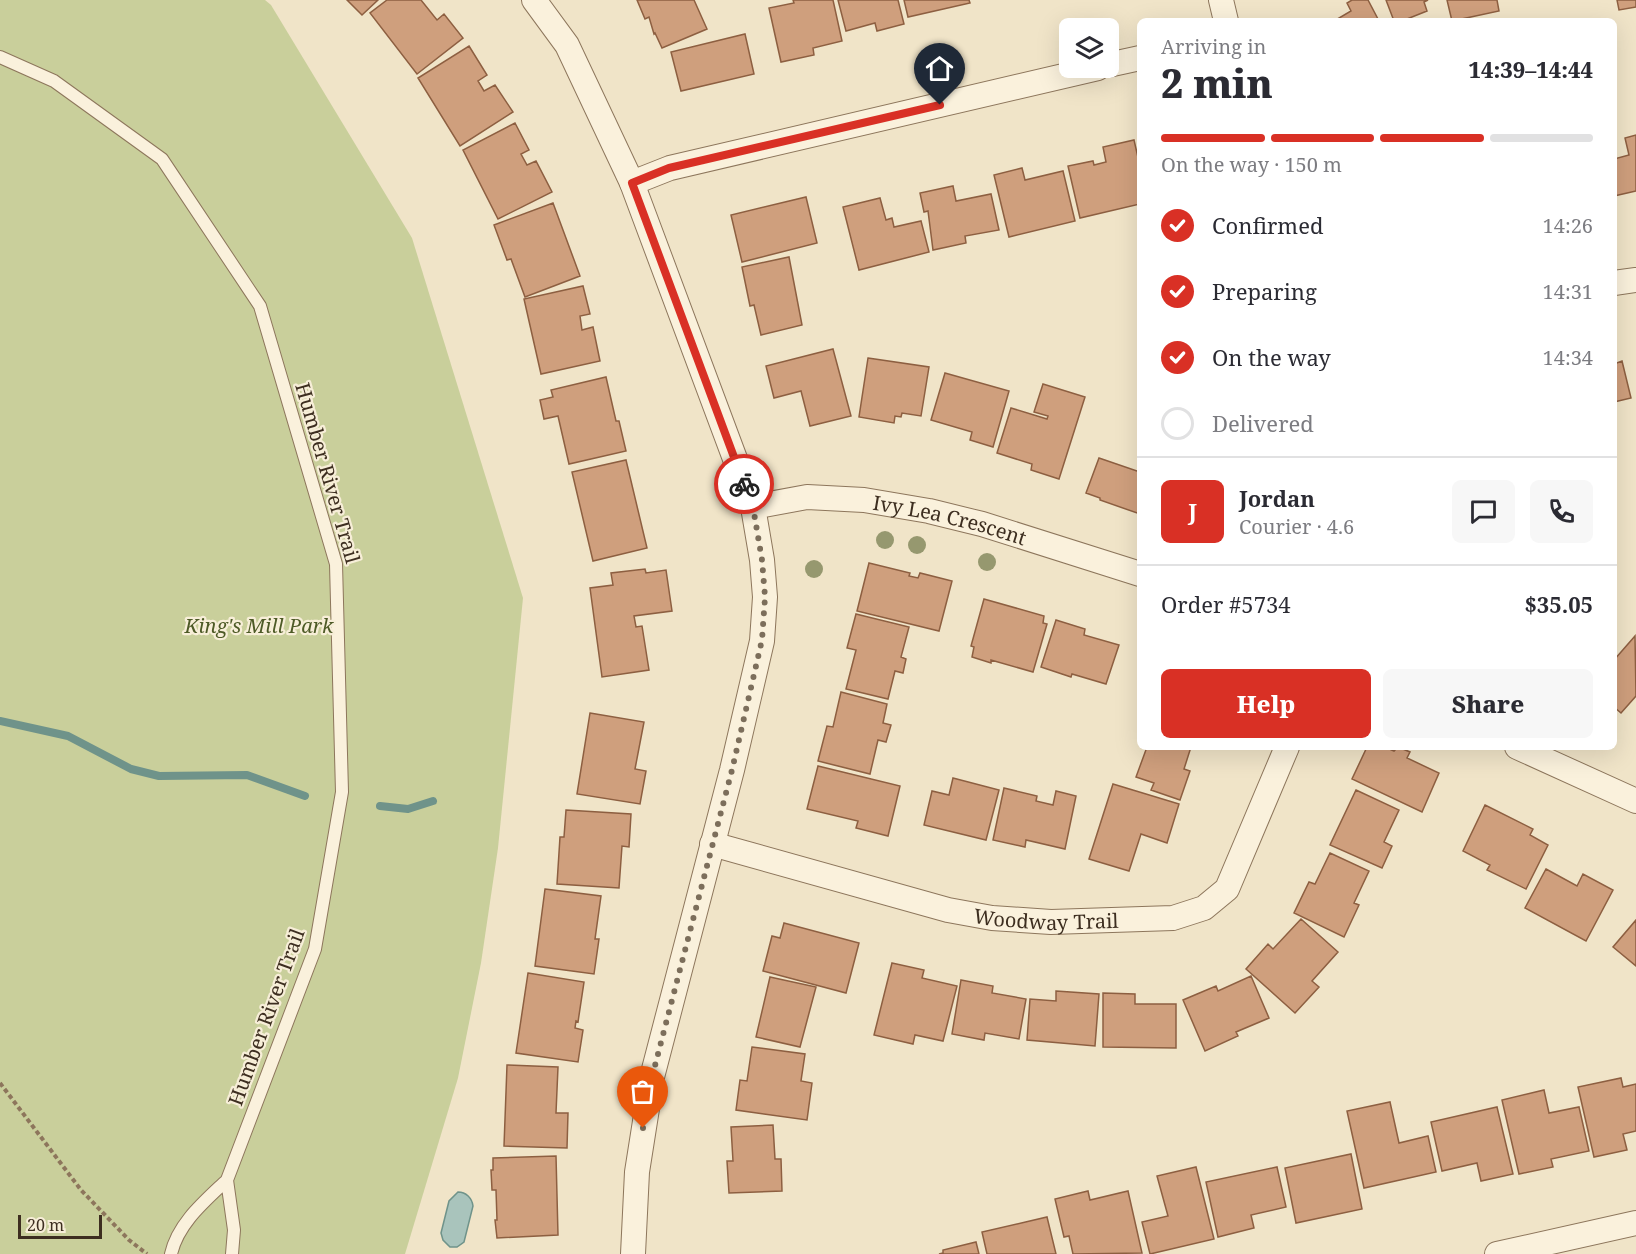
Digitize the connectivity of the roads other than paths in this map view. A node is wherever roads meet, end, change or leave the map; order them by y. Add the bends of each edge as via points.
1 (534, 0) edge
2 (1221, 0) edge
3 (1225, 18) edge
4 (0, 57) edge
5 (1137, 58) edge
6 (1119, 62) edge
7 (1059, 77) edge
8 (632, 183) junction
9 (1636, 280) edge
10 (1617, 283) edge
11 (753, 507) junction
12 (1137, 573) edge
13 (1286, 750) edge
14 (1524, 750) edge
15 (1636, 801) edge
16 (712, 844) junction
17 (227, 1180) junction
18 (1636, 1223) edge
19 (171, 1254) edge
20 (232, 1254) edge
21 (633, 1254) edge
22 (1497, 1254) edge

1 - 8 street via 567,45
2 - 3 street
4 - 17 lane, Humber River Trail via 54,81 162,159 260,306 336,564 342,792 315,950
5 - 6 street
7 - 8 street via 669,168
8 - 11 street
9 - 10 street
11 - 12 street, Ivy Lea Crescent via 807,497 864,500 929,511
11 - 16 street via 765,597 762,640
13 - 16 street, Woodway Trail via 1227,889 1204,908 1173,918 1061,922 992,918 948,910
14 - 15 street
16 - 21 street via 652,1077 637,1172
17 - 19 lane via 190,1216
17 - 20 lane, Humber River Trail via 234,1230
18 - 22 street

